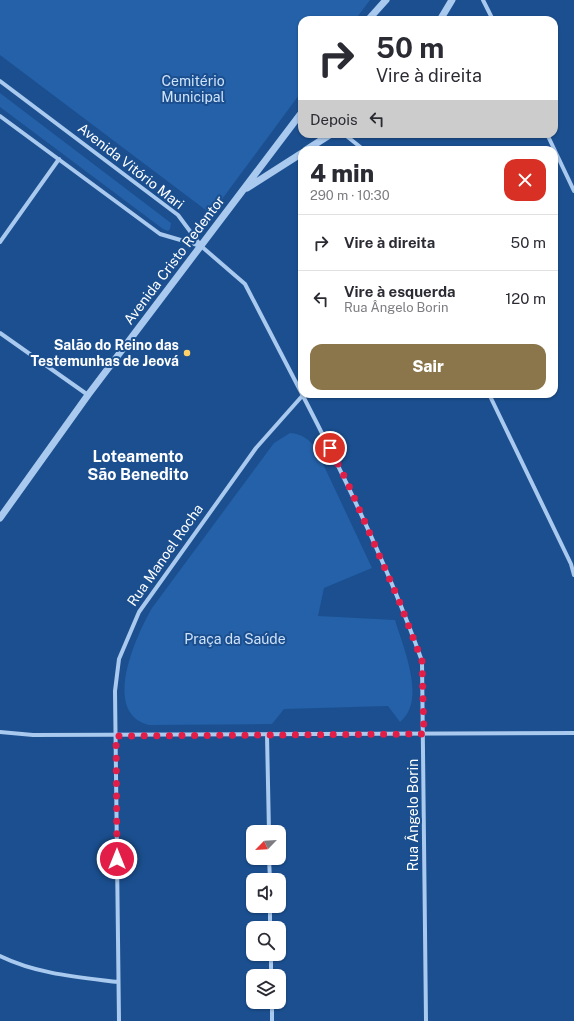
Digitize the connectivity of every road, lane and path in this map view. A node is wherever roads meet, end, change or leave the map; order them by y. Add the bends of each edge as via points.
1 (386, 0) edge
2 (452, 0) edge
3 (483, 0) edge
4 (372, 16) edge
5 (442, 16) edge
6 (491, 16) edge
7 (0, 81) edge
8 (0, 116) edge
9 (298, 118) edge
10 (325, 138) edge
11 (349, 138) edge
12 (312, 146) edge
13 (359, 146) edge
14 (298, 156) edge
15 (558, 157) edge
16 (59, 159) junction
17 (242, 191) junction
18 (574, 191) edge
19 (0, 242) edge
20 (201, 246) junction
21 (0, 333) edge
22 (298, 386) edge
23 (88, 395) junction
24 (299, 398) edge
25 (304, 398) edge
26 (491, 398) edge
27 (0, 518) edge
28 (573, 564) edge
29 (574, 575) edge
30 (0, 732) edge
31 (574, 733) edge
32 (424, 734) junction
33 (267, 735) junction
34 (116, 736) junction
35 (269, 825) edge
36 (0, 956) edge
37 (118, 982) junction
38 (272, 1009) edge
39 (119, 1021) edge
40 (272, 1021) edge
41 (426, 1021) edge

1 - 4 street
2 - 5 street
3 - 6 street
7 - 20 street, Avenida Vitório Mari via 178,215
8 - 16 street
9 - 17 street, Avenida Cristo Redentor
10 - 12 street
11 - 13 street
14 - 17 street, Avenida Cristo Redentor
15 - 18 street
16 - 19 street
16 - 20 street via 160,234
17 - 20 street, Avenida Cristo Redentor
20 - 22 street, Rua Ângelo Borin via 245,284
20 - 23 street, Avenida Cristo Redentor
21 - 23 street
23 - 27 street, Avenida Cristo Redentor
24 - 34 street, Rua Manoel Rocha via 256,448 138,612 119,659
25 - 32 street, Rua Ângelo Borin via 350,488 407,617 422,661
26 - 28 street
28 - 29 street
30 - 34 street
31 - 32 street
32 - 33 street
32 - 41 street, Rua Ângelo Borin
33 - 34 street
33 - 35 street
34 - 37 street, Rua Manoel Rocha
36 - 37 street via 43,972
37 - 39 street, Rua Manoel Rocha
38 - 40 street

